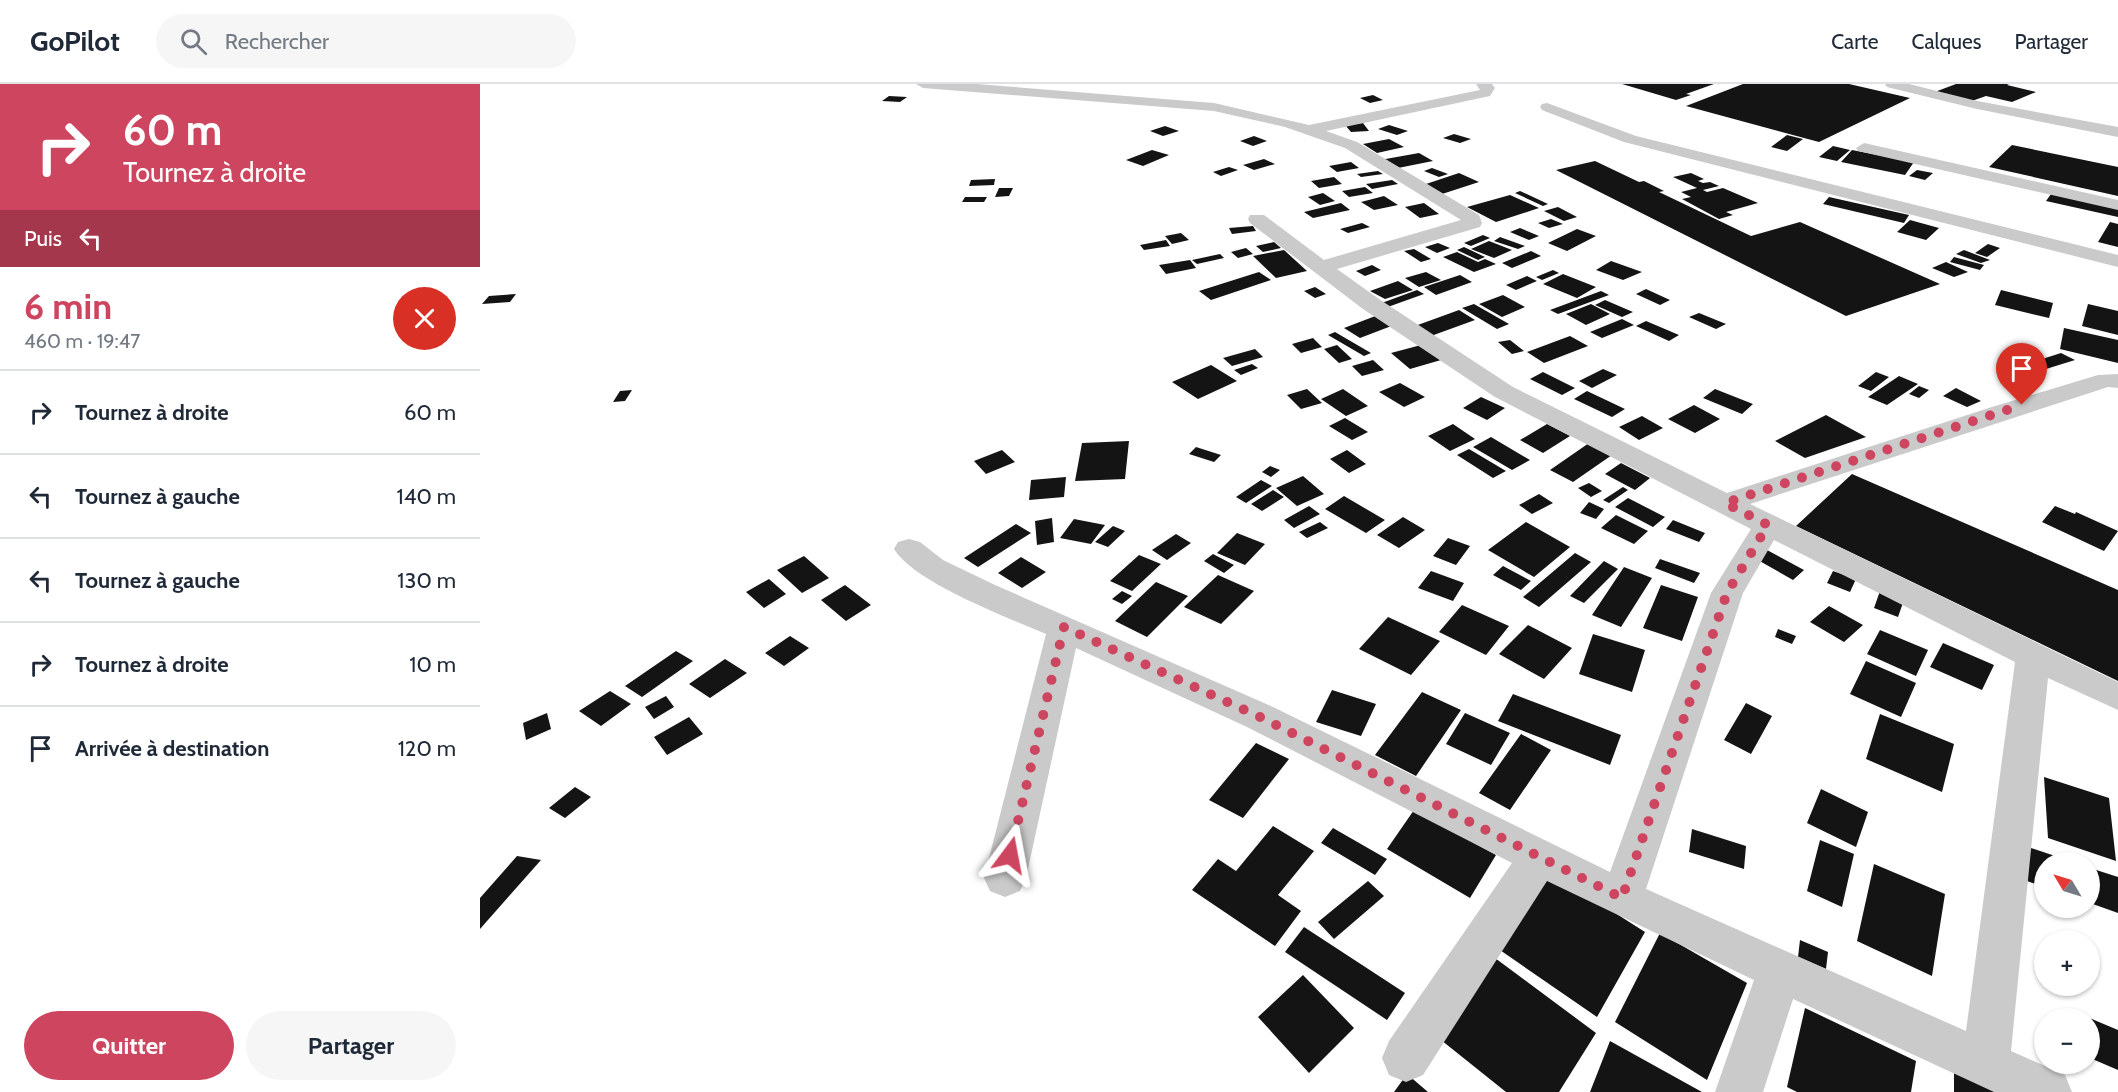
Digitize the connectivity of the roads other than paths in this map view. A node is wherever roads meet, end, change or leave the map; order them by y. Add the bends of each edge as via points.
1 (923, 84) edge
2 (1483, 84) edge
3 (1892, 84) edge
4 (1547, 107) dead end
5 (1311, 129) junction
6 (2118, 132) edge
7 (1864, 148) dead end
8 (2118, 205) edge
9 (1257, 219) dead end
10 (2118, 261) edge
11 (1321, 267) junction
12 (2118, 381) edge
13 (1725, 503) junction
14 (1768, 525) junction
15 (909, 549) dead end
16 (1064, 627) junction
17 (2033, 656) junction
18 (2118, 697) edge
19 (1539, 857) junction
20 (1005, 878) dead end
21 (1622, 898) junction
22 (1780, 971) junction
23 (1407, 1058) dead end
24 (1986, 1064) junction
25 (1739, 1092) edge
26 (2048, 1092) edge

1 - 5 street via 1214,107
2 - 5 street via 1488,88 1485,93
3 - 6 street
4 - 10 street via 1630,139
5 - 11 street via 1351,145 1473,223
7 - 8 street
9 - 11 street
11 - 13 street via 1504,392
12 - 13 street via 2107,380 2001,412
13 - 14 street
14 - 17 street
14 - 21 street via 1727,593
15 - 16 street via 932,567
16 - 19 street via 1260,717
16 - 20 street
17 - 18 street
17 - 24 street
19 - 21 street
19 - 23 street
21 - 22 street
22 - 24 street
22 - 25 street
24 - 26 street

